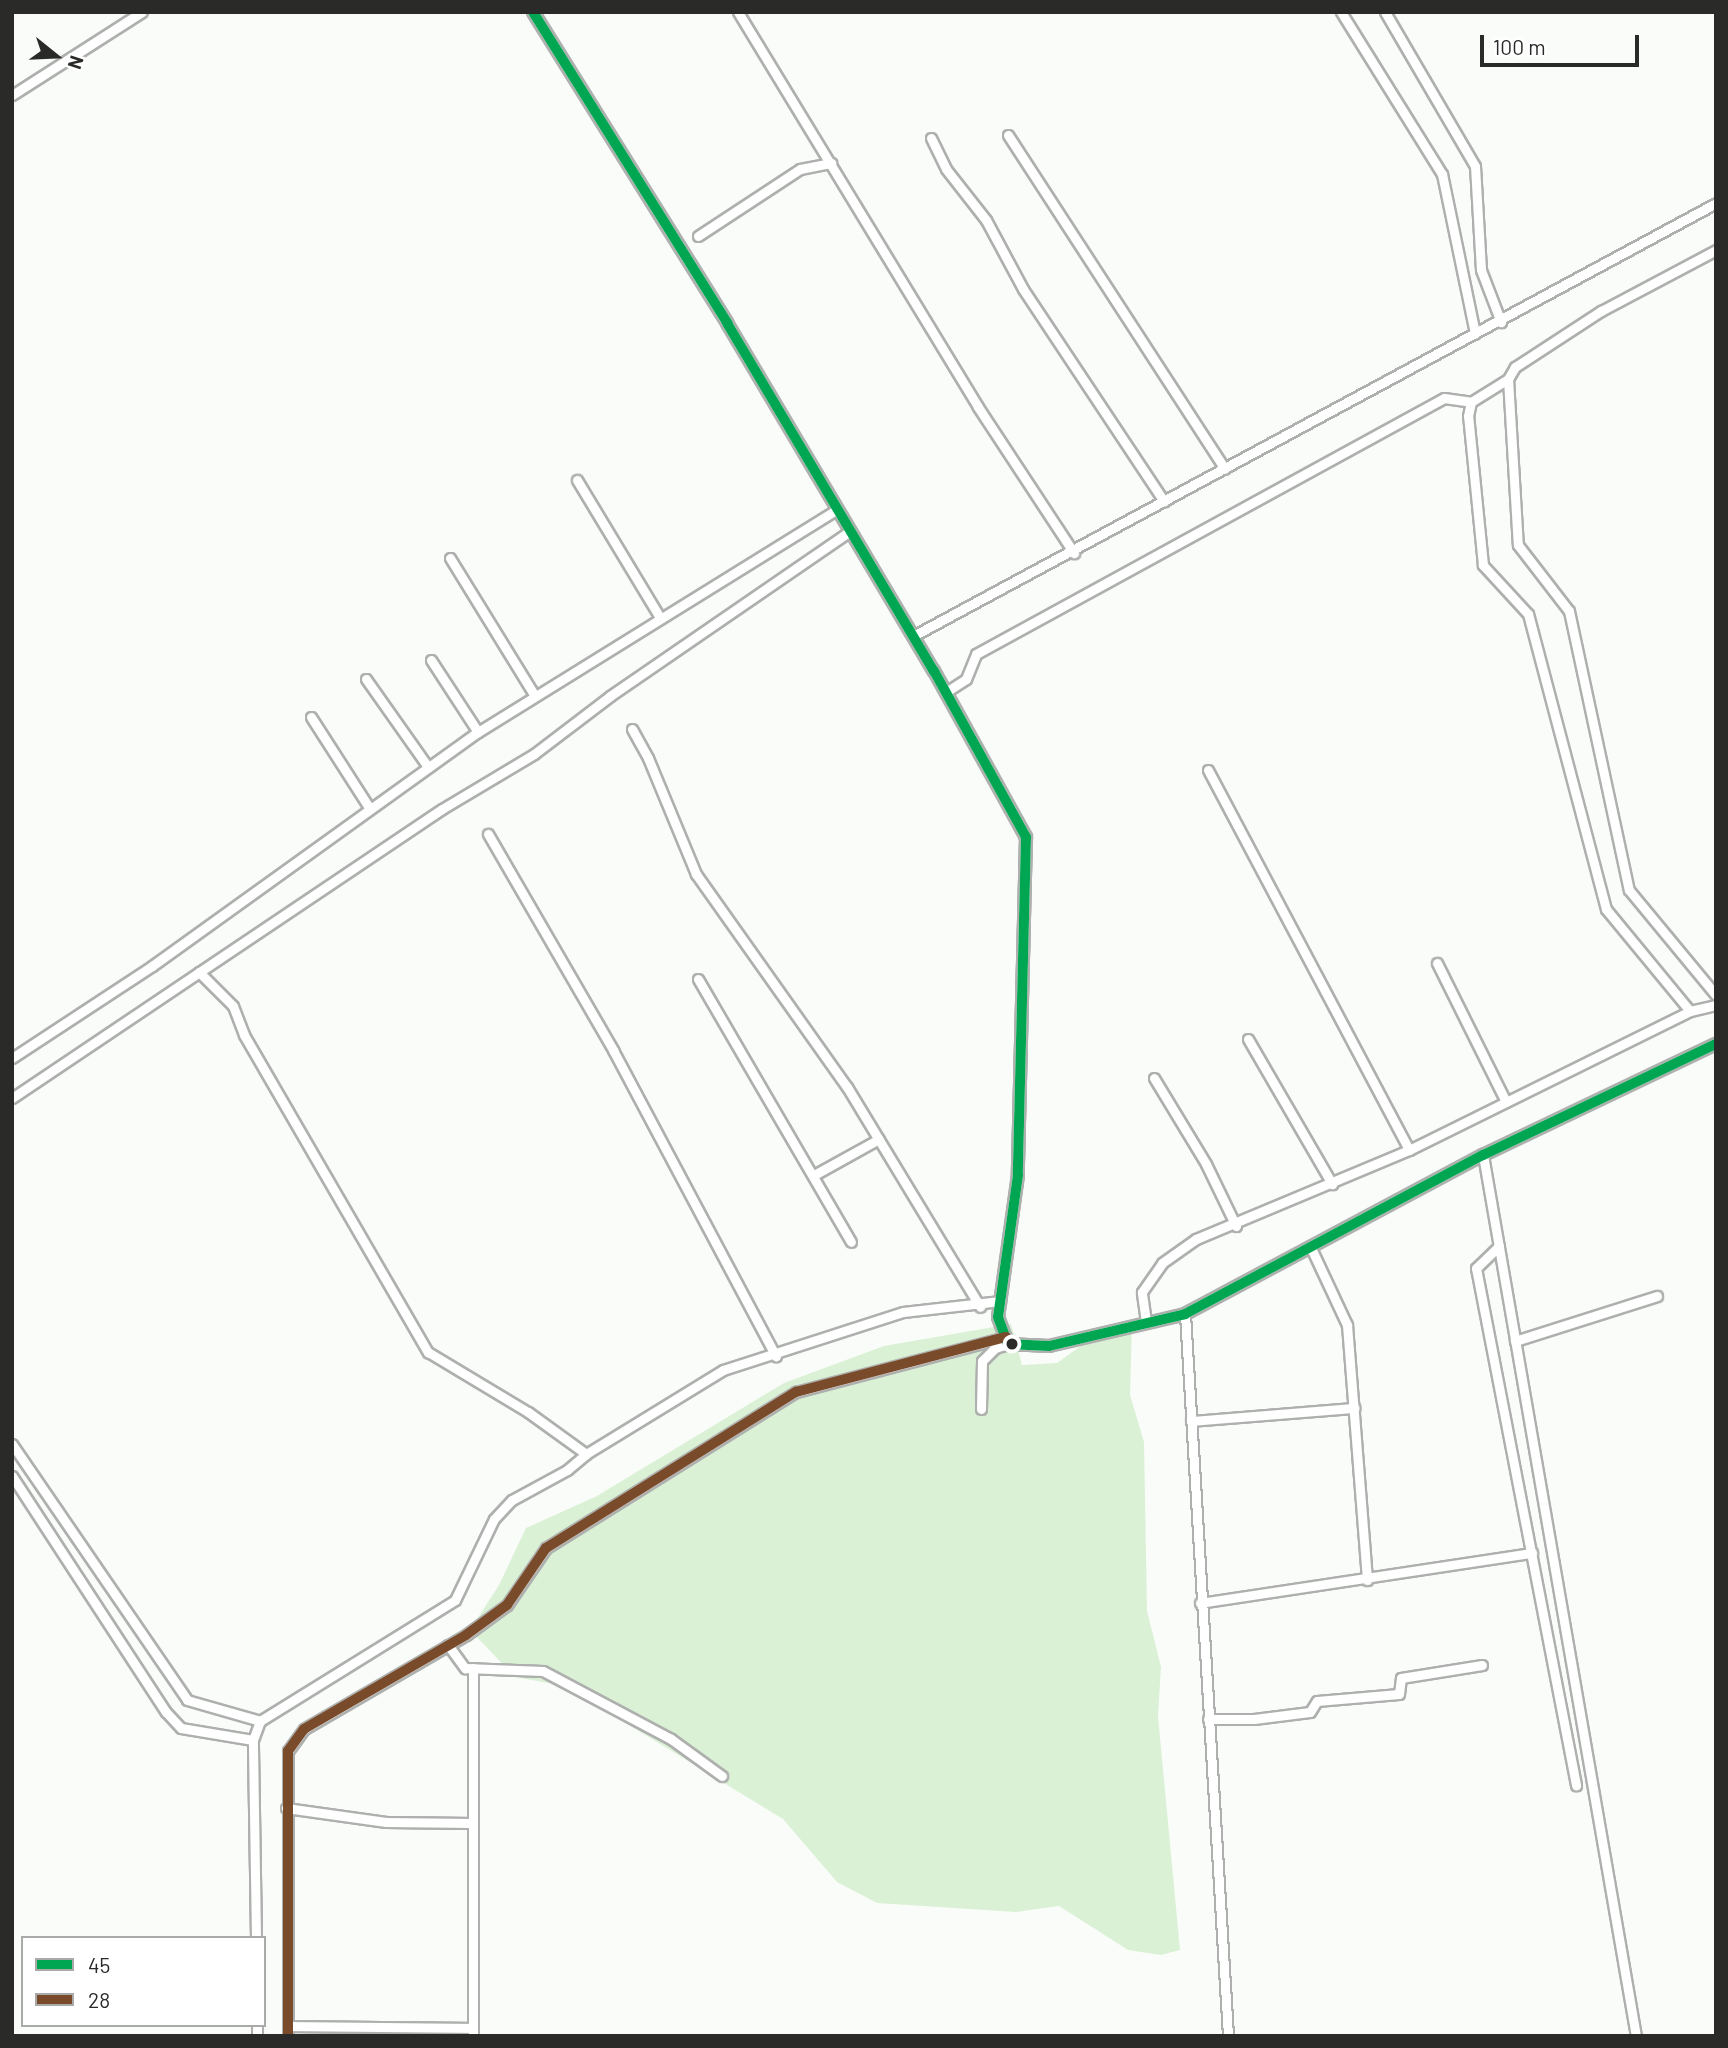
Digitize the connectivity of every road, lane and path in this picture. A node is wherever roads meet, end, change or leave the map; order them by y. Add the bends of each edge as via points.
1 (142, 12) edge
2 (533, 12) edge
3 (738, 12) edge
4 (1341, 12) edge
5 (1385, 12) edge
6 (12, 95) edge
7 (1008, 135) dead end
8 (931, 138) dead end
9 (831, 163) junction
10 (1716, 203) edge
11 (698, 236) dead end
12 (1716, 250) edge
13 (1501, 322) junction
14 (1475, 334) junction
15 (1508, 379) junction
16 (1471, 402) junction
17 (1225, 469) junction
18 (577, 480) dead end
19 (1164, 501) junction
20 (836, 510) junction
21 (849, 532) junction
22 (1074, 553) junction
23 (450, 558) dead end
24 (659, 616) junction
25 (913, 636) junction
26 (431, 660) dead end
27 (366, 679) dead end
28 (946, 692) junction
29 (534, 696) junction
30 (311, 718) dead end
31 (632, 729) dead end
32 (478, 732) junction
33 (428, 767) junction
34 (1208, 770) dead end
35 (370, 809) junction
36 (488, 834) dead end
37 (1437, 963) dead end
38 (199, 972) junction
39 (698, 979) dead end
40 (1716, 996) edge
41 (1716, 1005) edge
42 (1690, 1011) junction
43 (1248, 1039) dead end
44 (1716, 1044) edge
45 (12, 1058) edge
46 (1154, 1078) dead end
47 (12, 1098) edge
48 (1506, 1102) junction
49 (879, 1139) junction
50 (1409, 1150) junction
51 (1483, 1155) junction
52 (814, 1175) junction
53 (1332, 1184) junction
54 (1236, 1226) junction
55 (851, 1242) dead end
56 (1499, 1246) junction
57 (1311, 1248) junction
58 (1657, 1296) dead end
59 (1000, 1301) junction
60 (980, 1307) junction
61 (1185, 1314) junction
62 (1146, 1322) junction
63 (1007, 1340) junction
64 (1515, 1341) junction
65 (776, 1356) junction
66 (1354, 1408) junction
67 (981, 1409) dead end
68 (1191, 1421) junction
69 (12, 1444) edge
70 (586, 1454) junction
71 (12, 1476) edge
72 (1532, 1553) junction
73 (1367, 1580) junction
74 (1200, 1603) junction
75 (448, 1645) junction
76 (1482, 1665) dead end
77 (473, 1668) junction
78 (1208, 1719) junction
79 (260, 1721) junction
80 (253, 1740) junction
81 (722, 1776) dead end
82 (1577, 1786) dead end
83 (286, 1808) junction
84 (472, 1824) junction
85 (256, 1936) edge
86 (288, 2031) edge
87 (473, 2032) edge
88 (1228, 2036) edge
89 (1636, 2036) edge

1 - 6 street
2 - 20 street via 727,323
3 - 9 street
4 - 14 street via 1442,174
5 - 13 street via 1475,166 1481,270
7 - 17 street
8 - 19 street via 946,169 986,220 1029,299
9 - 11 street via 800,169
9 - 22 street via 978,407
10 - 13 street via 1652,234
12 - 15 street via 1601,311 1516,367
13 - 14 street
14 - 17 street
15 - 16 street
15 - 40 street via 1518,545 1569,611 1629,890
16 - 28 street via 1444,398 976,654 967,679
16 - 42 street via 1468,416 1483,565 1528,614 1606,909
17 - 19 street
18 - 24 street
19 - 22 street
20 - 21 street
20 - 24 street
21 - 25 street
21 - 38 street via 610,696 534,754 442,809
22 - 25 street
23 - 29 street
24 - 29 street
25 - 28 street
26 - 32 street
27 - 33 street
28 - 59 street via 1026,837 1018,1175
29 - 32 street
30 - 35 street
31 - 49 street via 696,874
32 - 33 street
33 - 35 street
34 - 50 street
35 - 45 street via 152,966
36 - 65 street via 612,1050
37 - 48 street
38 - 47 street
38 - 70 street via 233,1006 244,1035 428,1352 528,1412
39 - 52 street
41 - 42 street
42 - 48 street
43 - 53 street
44 - 51 street
46 - 54 street via 1206,1164
48 - 50 street
49 - 52 street
49 - 60 street
50 - 53 street
51 - 56 street
51 - 57 street
52 - 55 street
53 - 54 street
54 - 62 street via 1196,1239 1162,1263 1142,1292
56 - 64 street
56 - 72 street via 1476,1268
57 - 61 street
57 - 66 street via 1348,1325
58 - 64 street
59 - 60 street
59 - 63 street via 998,1317
60 - 65 street via 903,1312 844,1327
61 - 62 street
61 - 68 street
62 - 63 street via 1049,1346
63 - 67 street via 982,1361
63 - 75 street via 796,1392 546,1548 507,1605
64 - 89 street
65 - 70 street via 723,1370
66 - 68 street
66 - 73 street
68 - 74 street
69 - 79 street via 187,1700
70 - 79 street via 567,1470 512,1500 494,1520 455,1600
71 - 80 street via 166,1712 181,1728
72 - 73 street
72 - 82 street
73 - 74 street
74 - 78 street
75 - 77 street via 465,1668
75 - 83 street via 304,1729 288,1751
76 - 78 street via 1401,1678 1399,1694 1317,1701 1310,1712
77 - 81 street via 543,1671 671,1739
77 - 84 street
78 - 88 street
79 - 80 street
80 - 85 street
83 - 84 street via 386,1822
83 - 86 street
84 - 87 street
86 - 87 street

